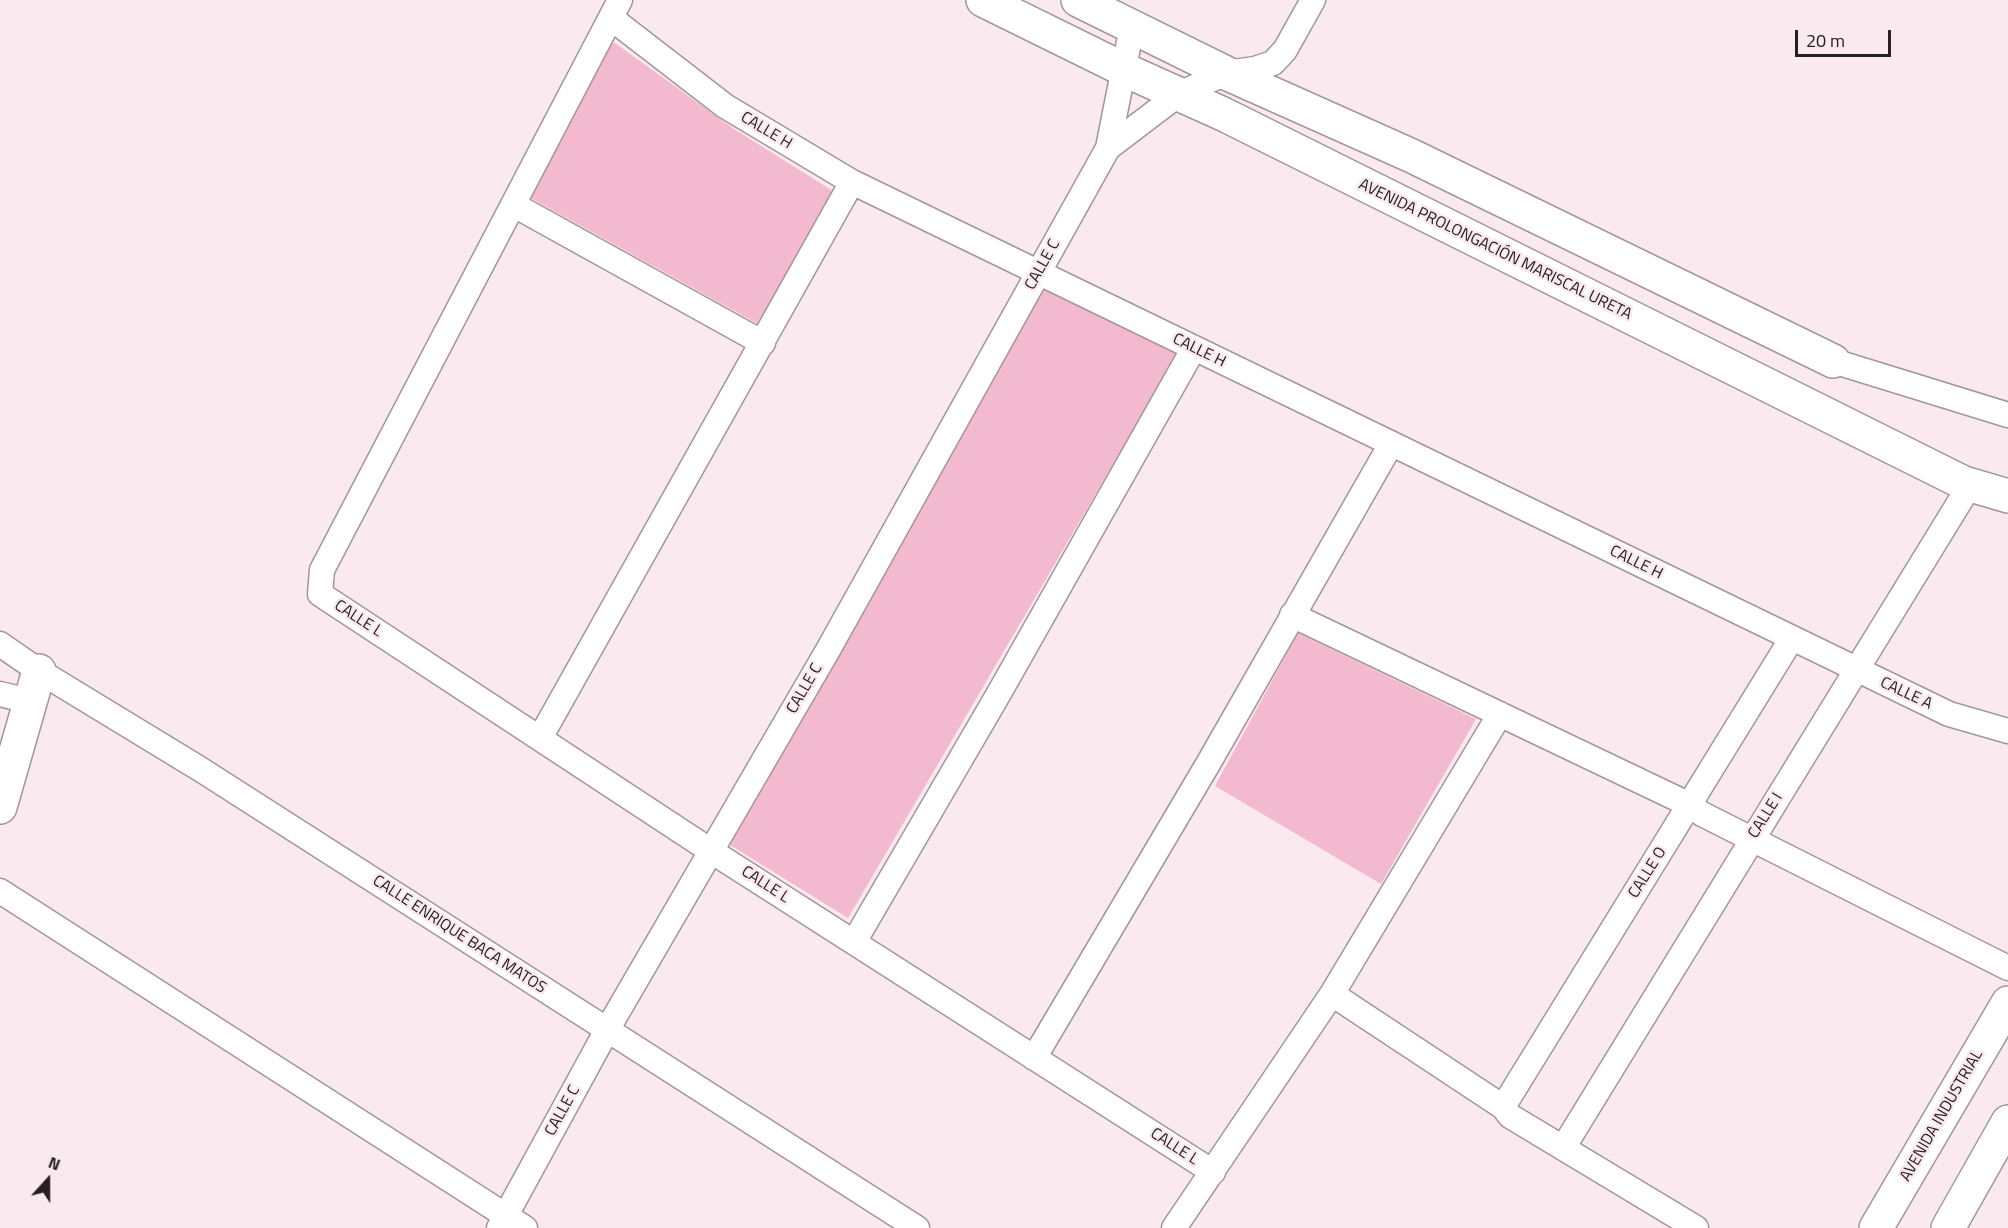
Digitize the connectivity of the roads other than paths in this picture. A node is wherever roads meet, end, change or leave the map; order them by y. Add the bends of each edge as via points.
1 (983, 0) edge
2 (1078, 0) edge
3 (1313, 0) edge
4 (616, 9) edge
5 (1132, 27) junction
6 (1125, 70) junction
7 (1226, 72) junction
8 (1179, 94) junction
9 (1108, 148) junction
10 (852, 182) junction
11 (514, 205) junction
12 (1039, 274) junction
13 (763, 343) junction
14 (1194, 348) junction
15 (1833, 361) joint
16 (2008, 416) edge
17 (1391, 444) junction
18 (1970, 485) junction
19 (2008, 496) edge
20 (1292, 615) junction
21 (1800, 643) junction
22 (0, 644) edge
23 (1856, 670) junction
24 (22, 689) edge
25 (1500, 714) junction
26 (2008, 731) edge
27 (540, 738) junction
28 (1690, 805) junction
29 (0, 807) edge
30 (1752, 839) junction
31 (711, 851) junction
32 (0, 891) edge
33 (854, 942) junction
34 (2008, 968) edge
35 (1332, 994) junction
36 (2008, 1003) edge
37 (607, 1030) junction
38 (1034, 1058) junction
39 (1503, 1107) junction
40 (2008, 1122) edge
41 (1563, 1148) junction
42 (1213, 1172) junction
43 (510, 1224) edge
44 (917, 1228) edge
45 (1174, 1228) edge
46 (1696, 1228) edge
47 (1876, 1228) edge
48 (1948, 1228) edge

1 - 6 street, AVENIDA PROLONGACIÓN MARISCAL URETA
2 - 5 street
3 - 7 street, CALLE C via 1286,50 1273,63
4 - 10 street, CALLE H via 725,106
4 - 11 street
5 - 6 street, CALLE C
5 - 7 street
6 - 8 street, AVENIDA PROLONGACIÓN MARISCAL URETA
6 - 9 street, CALLE C
7 - 8 street, CALLE C
7 - 15 street via 1412,156
8 - 9 street, CALLE C
8 - 18 street, AVENIDA PROLONGACIÓN MARISCAL URETA
9 - 12 street, CALLE C
10 - 12 street, CALLE H
10 - 13 street
11 - 13 street
11 - 27 street, CALLE L via 322,570 320,594
12 - 14 street, CALLE H
12 - 31 street, CALLE C
13 - 27 street
14 - 17 street, CALLE H
14 - 33 street
15 - 16 street
17 - 20 street
17 - 21 street, CALLE H
18 - 19 street, AVENIDA PROLONGACIÓN MARISCAL URETA
18 - 23 street, CALLE I
20 - 25 street
20 - 38 street
21 - 23 street, CALLE A
21 - 28 street, CALLE O
22 - 24 street, CALLE ENRIQUE BACA MATOS
23 - 26 street, CALLE A via 1949,714
23 - 30 street, CALLE I
24 - 29 street
24 - 37 street, CALLE ENRIQUE BACA MATOS via 200,769
25 - 28 street
25 - 35 street
27 - 31 street, CALLE L
28 - 30 street
28 - 39 street, CALLE O
30 - 34 street
30 - 41 street, CALLE I
31 - 33 street, CALLE L
31 - 37 street, CALLE C
32 - 43 street
33 - 38 street, CALLE L
35 - 39 street
35 - 42 street
36 - 47 street, AVENIDA INDUSTRIAL
37 - 43 street, CALLE C
37 - 44 street, CALLE ENRIQUE BACA MATOS
38 - 42 street, CALLE L
39 - 41 street via 1510,1116
40 - 48 street
41 - 46 street
42 - 45 street

